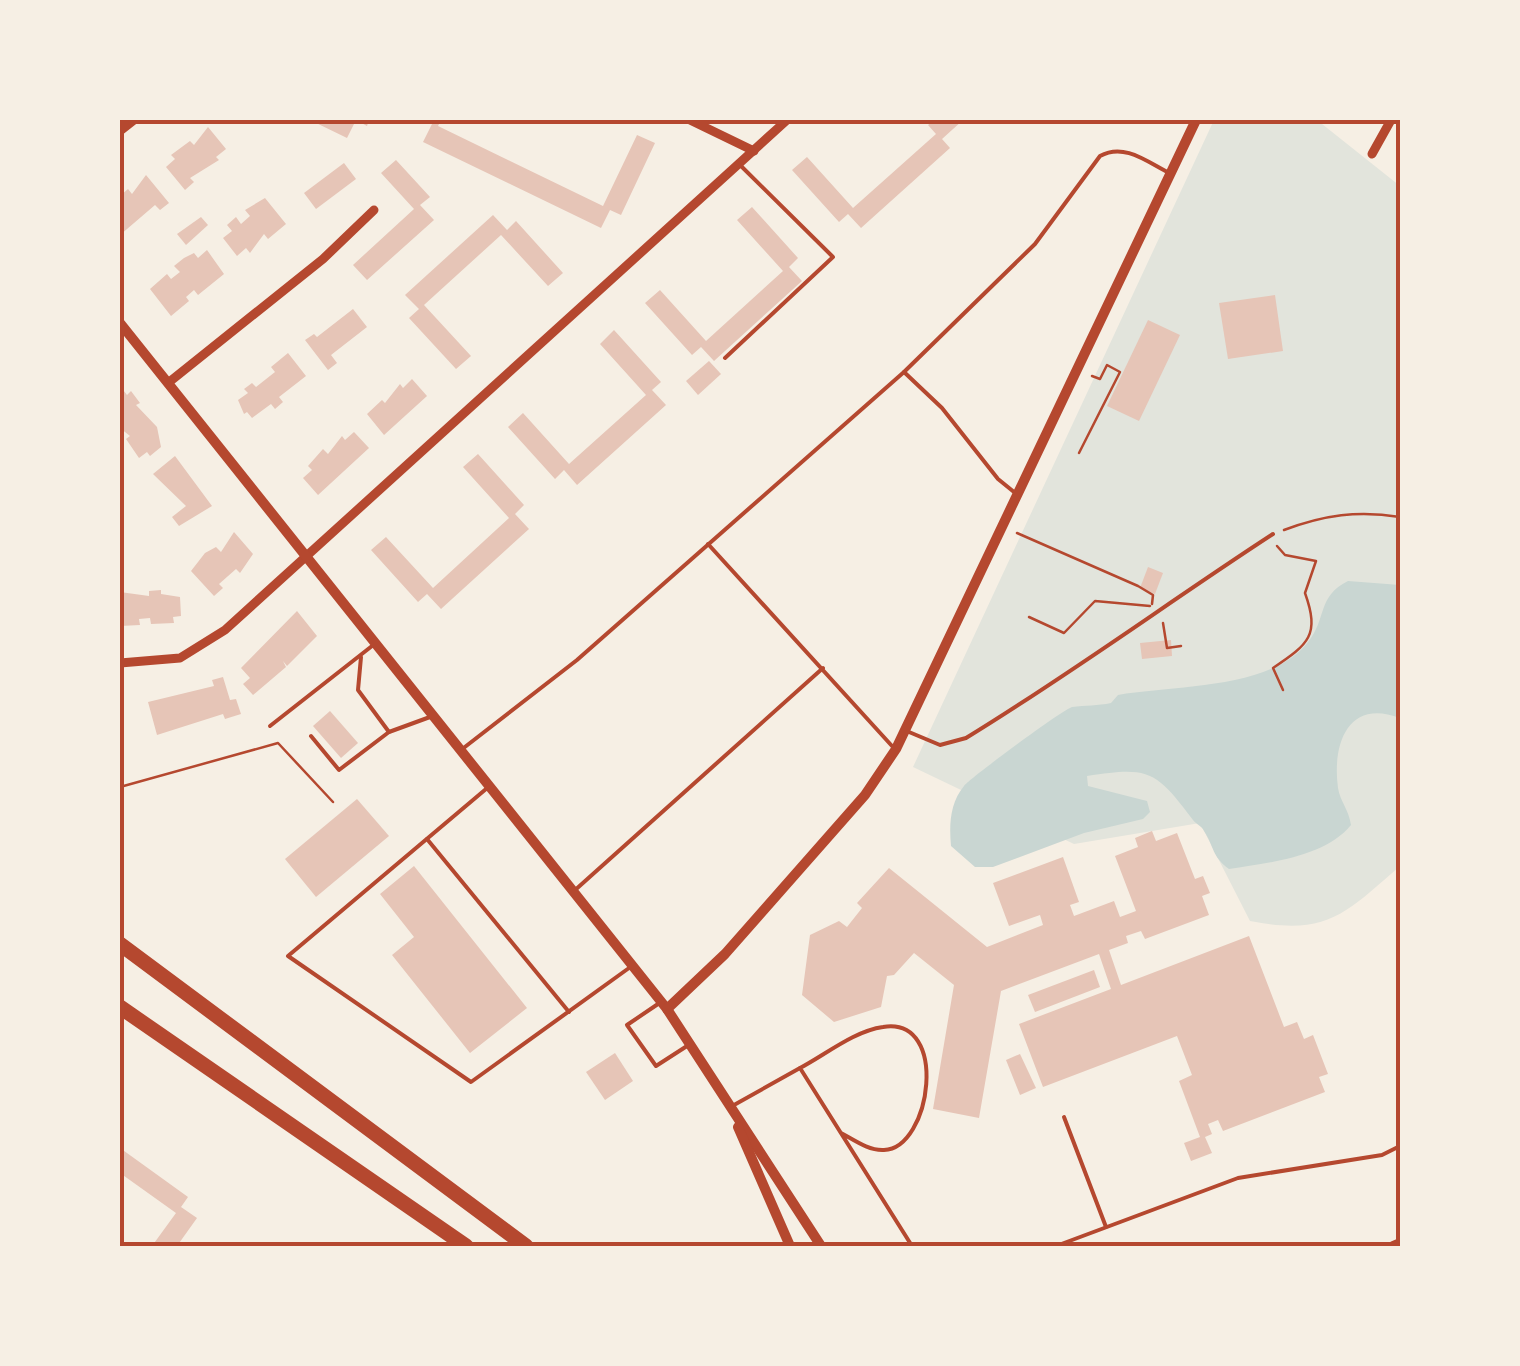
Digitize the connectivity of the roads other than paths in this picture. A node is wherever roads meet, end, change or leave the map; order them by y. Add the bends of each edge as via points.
1 (134, 120) edge
2 (690, 120) edge
3 (787, 120) edge
4 (1196, 120) edge
5 (1391, 120) edge
6 (120, 131) edge
7 (754, 151) junction
8 (1372, 154) dead end
9 (740, 165) junction
10 (1170, 174) junction
11 (374, 210) dead end
12 (120, 323) edge
13 (726, 358) dead end
14 (904, 372) junction
15 (168, 383) junction
16 (1018, 495) junction
17 (1272, 535) road end
18 (708, 544) junction
19 (308, 557) junction
20 (376, 643) junction
21 (362, 654) junction
22 (120, 664) edge
23 (823, 668) junction
24 (434, 715) junction
25 (270, 726) dead end
26 (905, 730) junction
27 (389, 732) junction
28 (311, 736) dead end
29 (896, 749) junction
30 (461, 750) junction
31 (490, 786) junction
32 (427, 839) junction
33 (574, 891) junction
34 (120, 944) edge
35 (633, 965) junction
36 (664, 1005) junction
37 (120, 1007) edge
38 (569, 1012) junction
39 (690, 1044) junction
40 (800, 1068) junction
41 (730, 1107) junction
42 (1064, 1117) dead end
43 (841, 1134) junction
44 (1400, 1146) edge
45 (1106, 1227) junction
46 (1400, 1243) edge
47 (466, 1246) edge
48 (526, 1246) edge
49 (790, 1246) edge
50 (821, 1246) edge
51 (912, 1246) edge
52 (1056, 1246) edge
53 (1393, 1246) edge

1 - 6 street
2 - 7 street
3 - 7 street
4 - 10 street
5 - 8 street
7 - 9 street
9 - 13 lane via 833,257
9 - 19 street
10 - 14 lane via 1128,152 1100,156 1036,244
10 - 16 street
11 - 15 street via 324,259
12 - 15 street
14 - 16 lane
14 - 18 lane
15 - 19 street
16 - 26 street
17 - 26 lane via 966,738 940,745
18 - 23 lane
18 - 30 lane via 577,660
19 - 20 street
19 - 22 street via 201,648 168,661
20 - 21 lane
20 - 24 street
21 - 25 lane
21 - 27 lane via 358,690
23 - 29 lane
23 - 33 lane
24 - 27 lane
24 - 30 street
26 - 29 street
27 - 28 lane via 339,770
29 - 36 street via 865,795 726,954
30 - 31 street
31 - 32 lane
31 - 33 street
32 - 38 lane
32 - 38 lane via 288,956 471,1082
33 - 35 street
34 - 48 highway
35 - 36 street
35 - 38 lane
36 - 39 street
36 - 39 lane via 627,1025 656,1066
37 - 47 highway
39 - 41 street
40 - 41 lane
40 - 43 lane
40 - 43 lane via 886,1026 909,1033 923,1047 924,1095 904,1143 878,1150
41 - 49 street
41 - 50 street
42 - 45 lane
43 - 51 lane
44 - 45 lane via 1382,1155 1238,1178
45 - 52 lane
46 - 53 street

